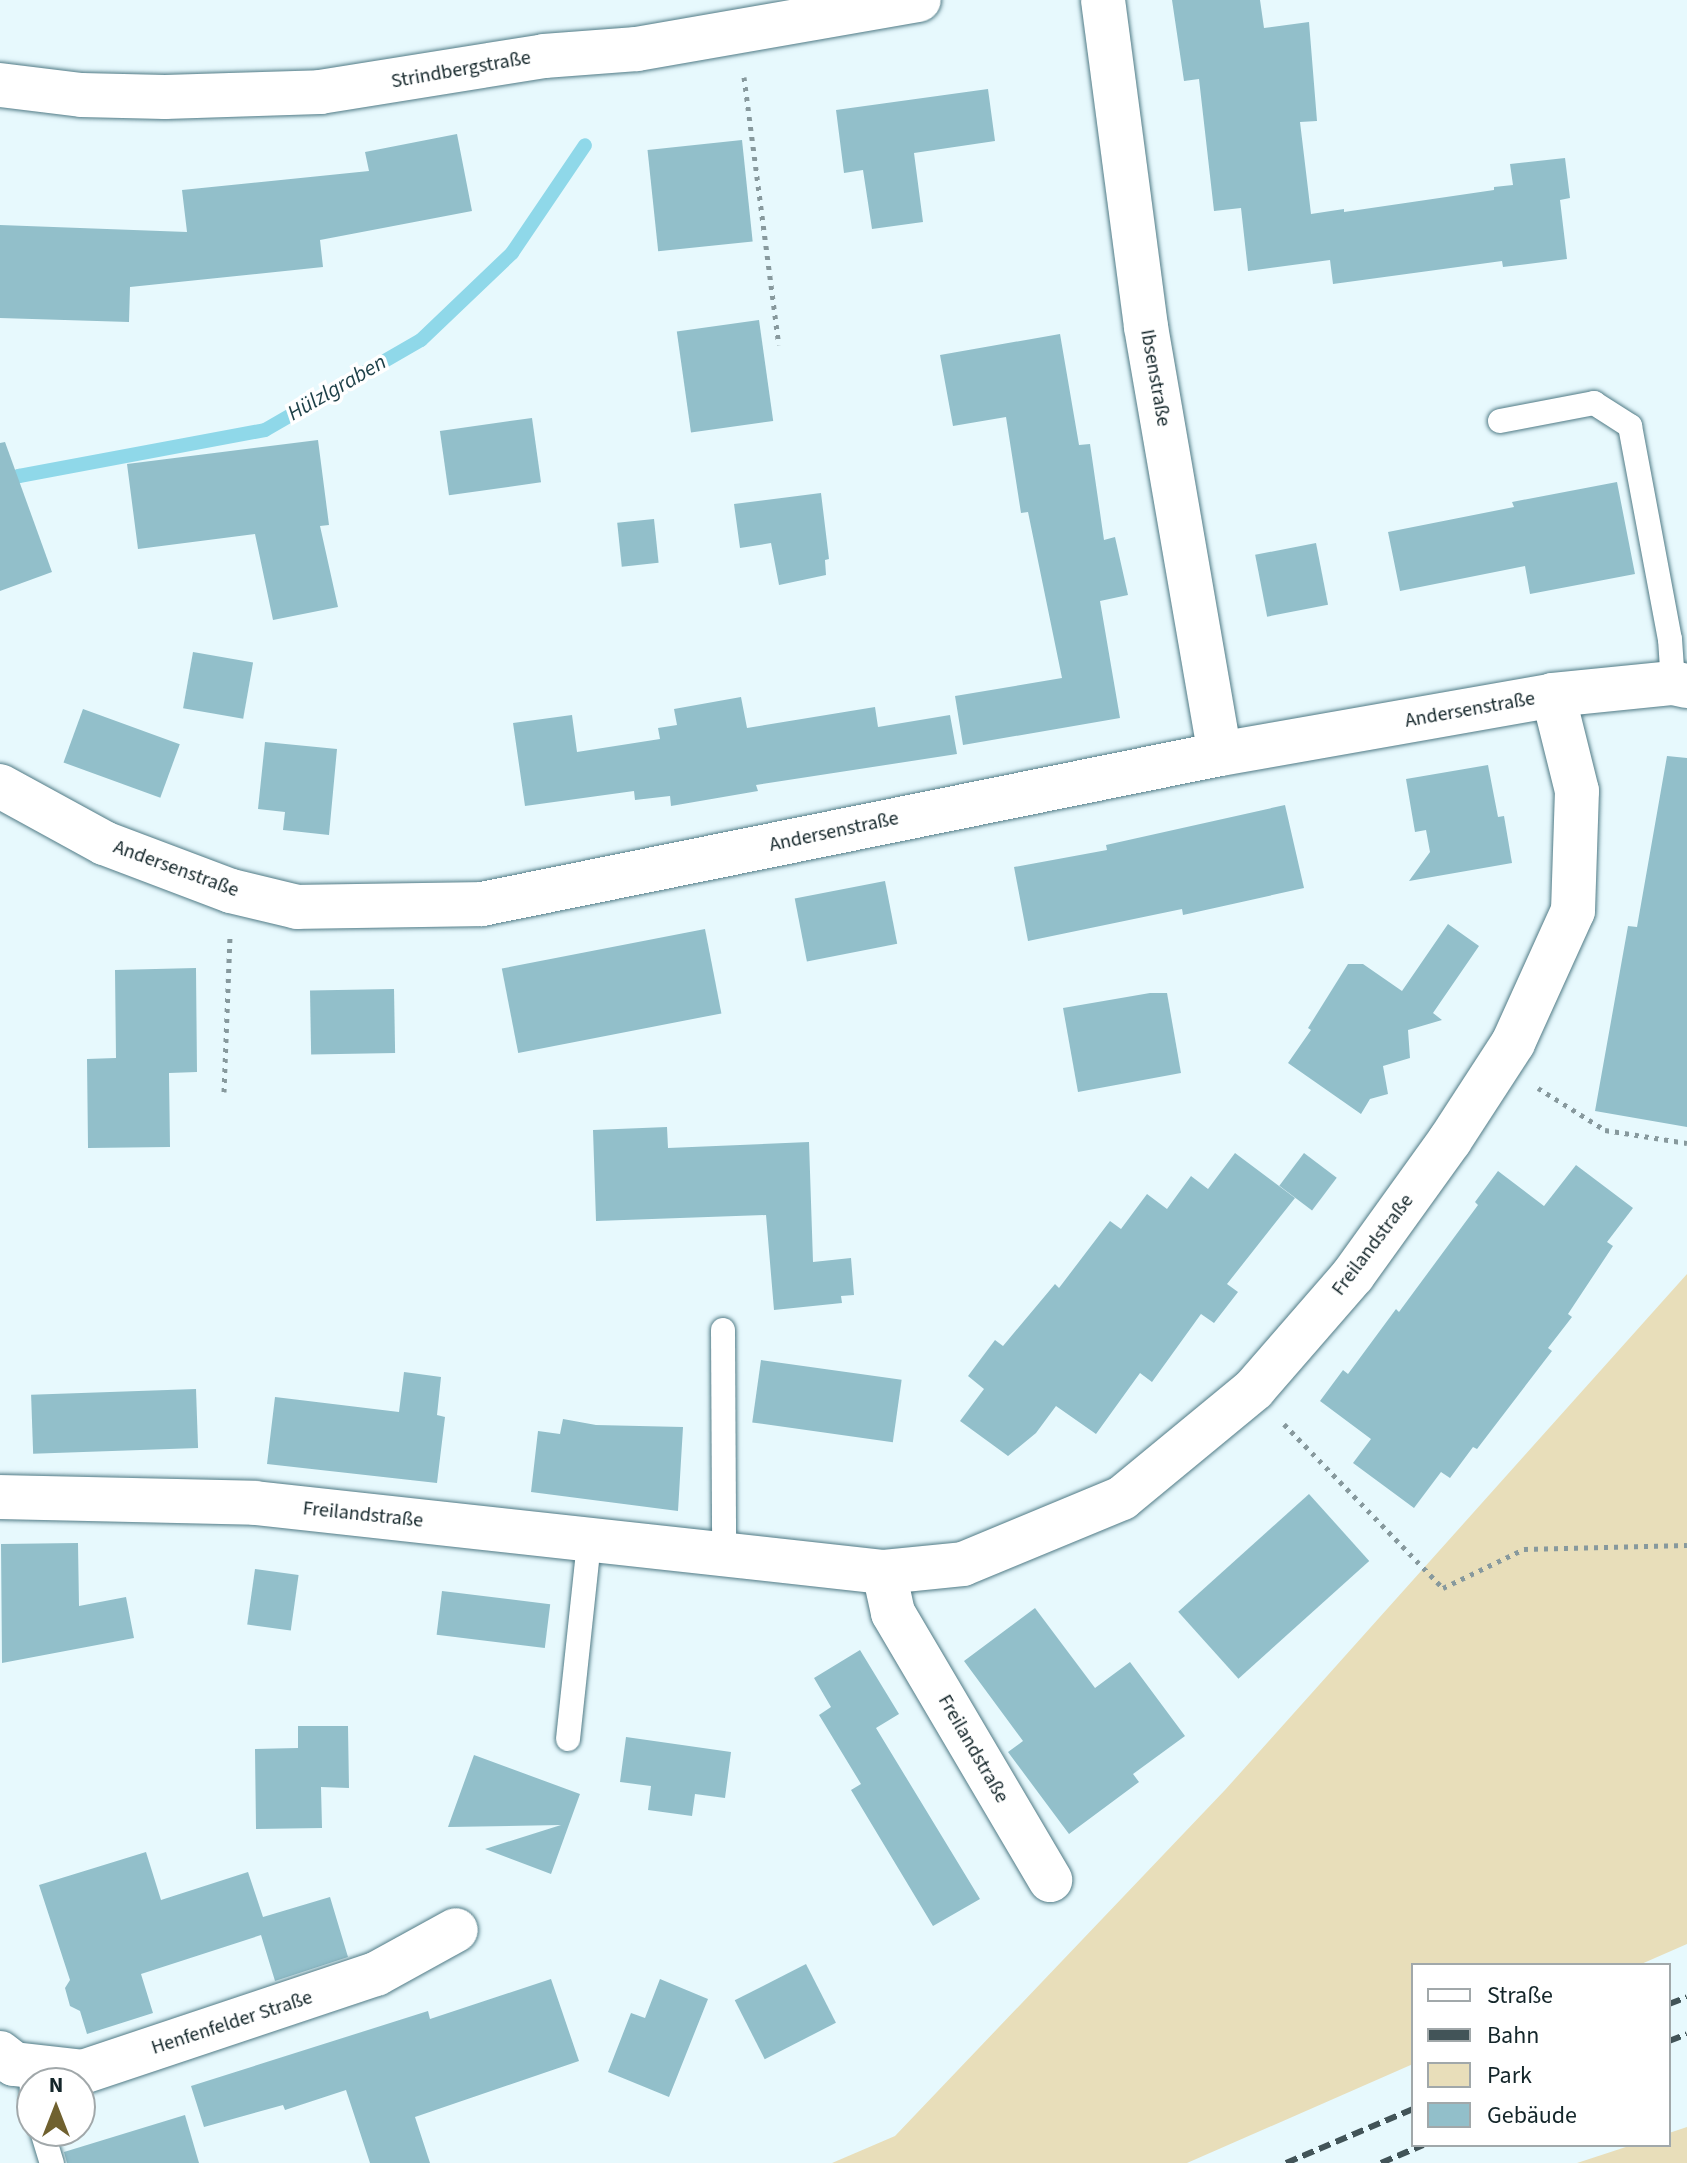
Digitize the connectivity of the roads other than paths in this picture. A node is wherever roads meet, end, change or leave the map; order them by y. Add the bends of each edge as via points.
1 (919, 0) edge
2 (1103, 0) edge
3 (0, 85) edge
4 (1500, 421) dead end
5 (1680, 685) edge
6 (1553, 695) junction
7 (1220, 754) junction
8 (0, 786) edge
9 (723, 1330) dead end
10 (0, 1497) edge
11 (589, 1541) junction
12 (724, 1556) junction
13 (884, 1572) junction
14 (568, 1739) dead end
15 (1050, 1880) dead end
16 (456, 1930) dead end
17 (96, 2068) edge

1 - 3 street, Strindbergstraße via 637,49 544,56 379,84 268,96 81,95
2 - 7 street, Ibsenstraße via 1146,327
4 - 5 lane via 1594,403 1630,426
5 - 6 street, Andersenstraße
6 - 7 street, Andersenstraße
6 - 13 street, Freilandstraße via 1577,791 1573,911 1513,1043 1353,1275 1254,1389 1122,1498 963,1564
7 - 8 street, Andersenstraße via 482,904 297,907 231,891 104,843
9 - 12 lane
10 - 11 street, Freilandstraße via 255,1503
11 - 12 street, Freilandstraße
11 - 14 lane
12 - 13 street, Freilandstraße
13 - 15 street, Freilandstraße via 893,1613
16 - 17 street, Henfenfelder Straße via 376,1974

